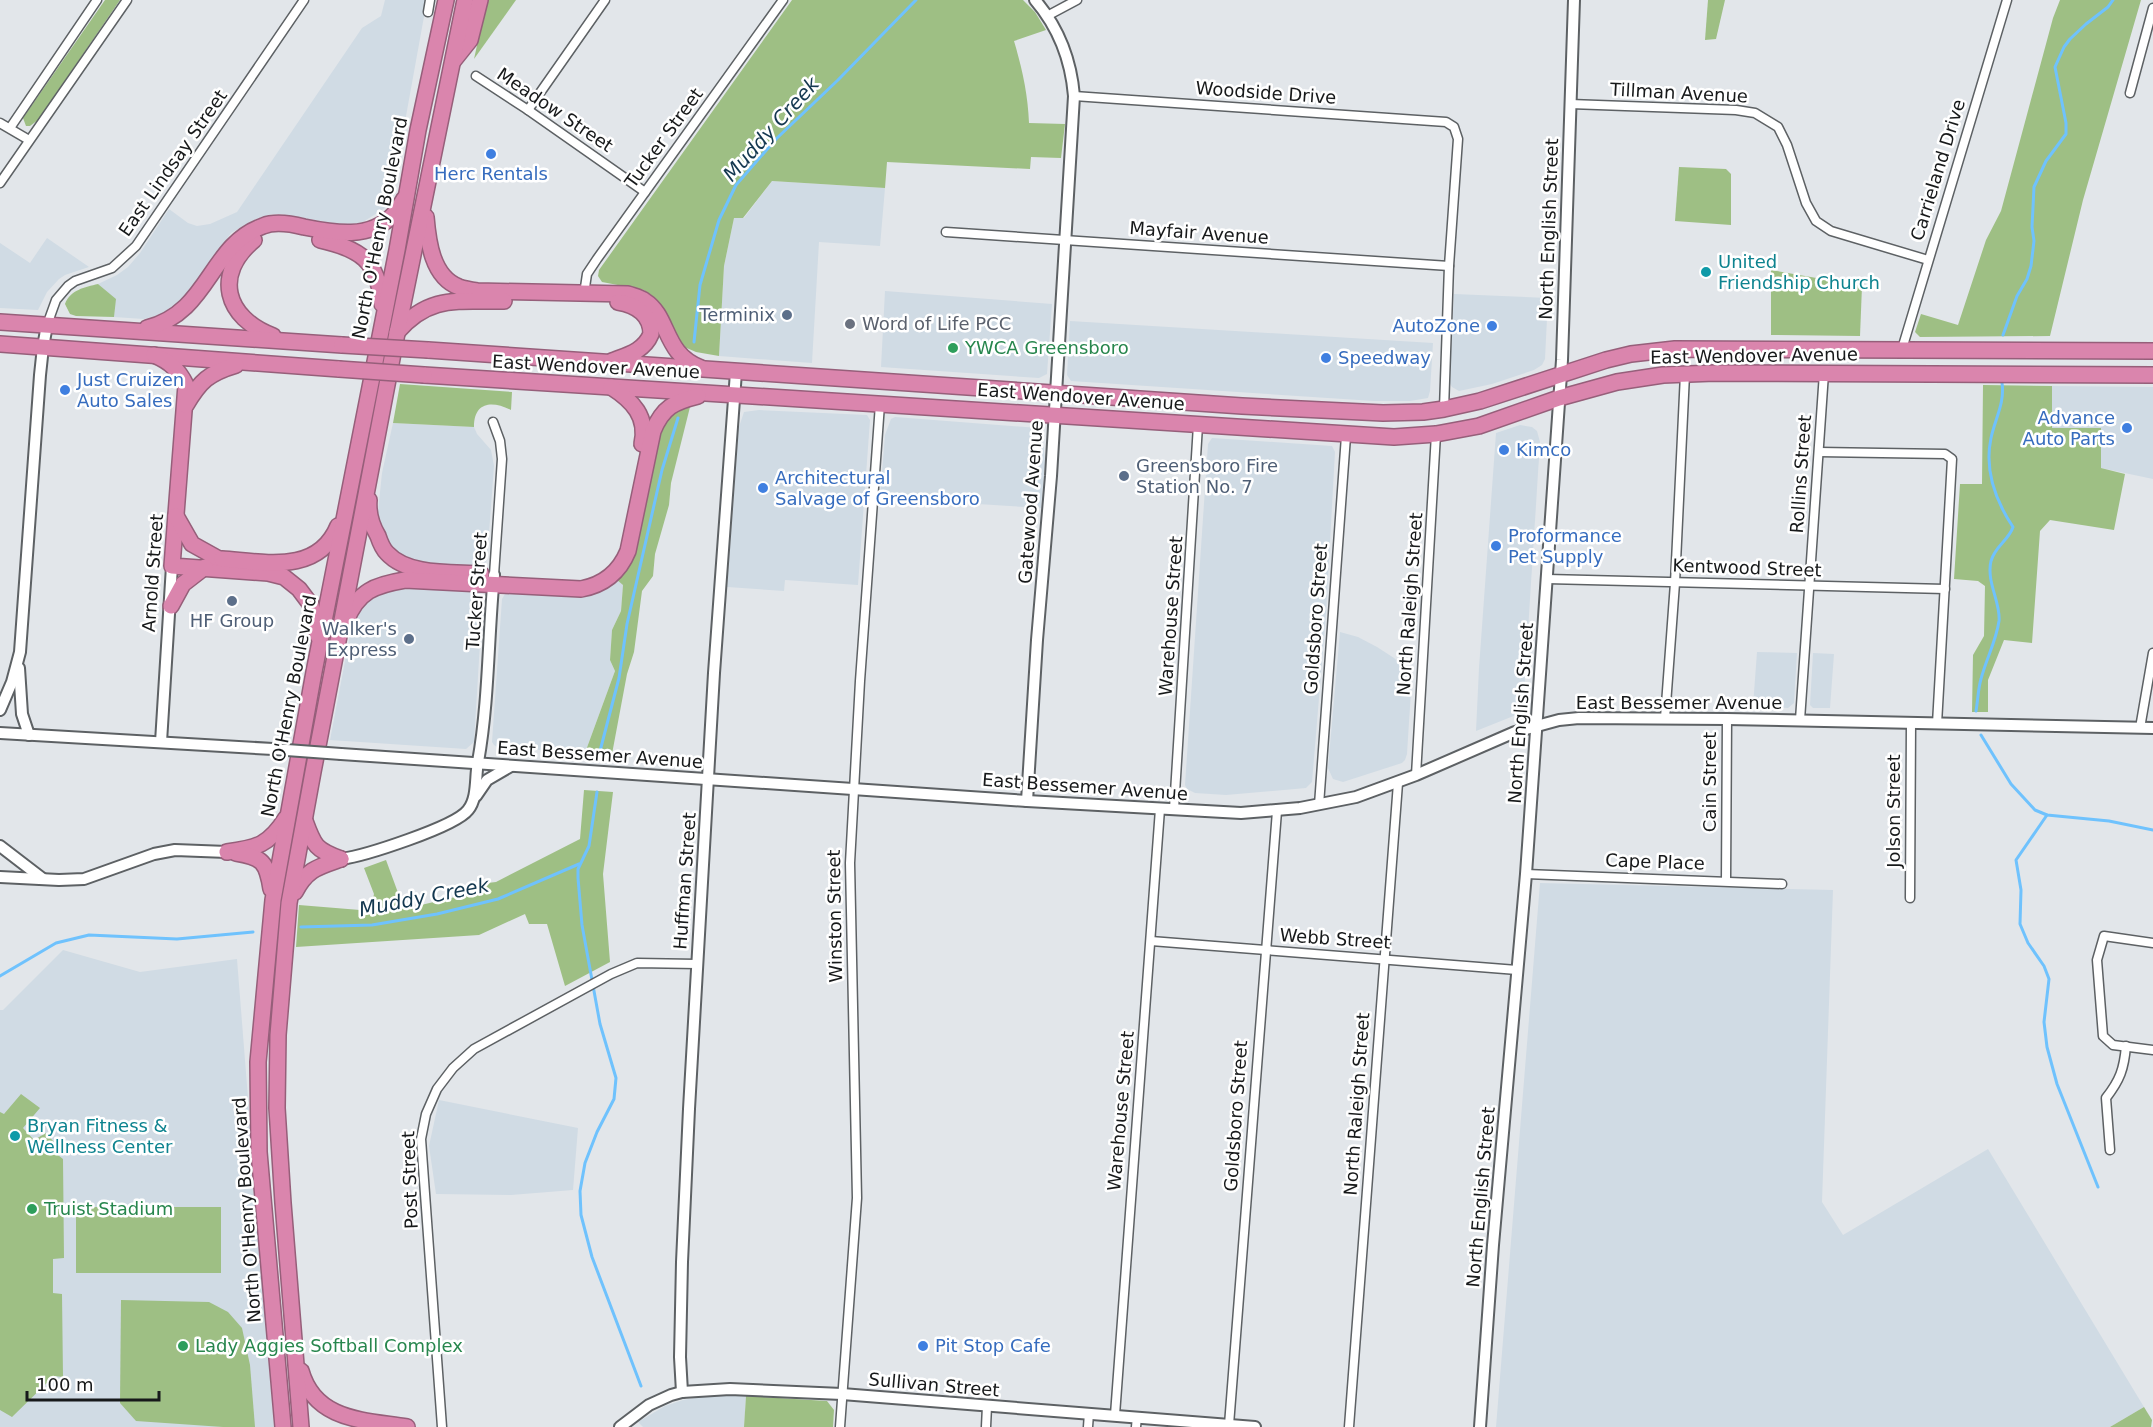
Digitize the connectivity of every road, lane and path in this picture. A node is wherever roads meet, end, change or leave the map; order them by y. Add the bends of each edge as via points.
1 (97, 0) edge
2 (127, 0) edge
3 (304, 0) edge
4 (430, 0) edge
5 (446, 0) edge
6 (465, 0) edge
7 (480, 0) edge
8 (604, 0) edge
9 (783, 0) edge
10 (1035, 0) edge
11 (1077, 0) edge
12 (1574, 0) edge
13 (2007, 0) edge
14 (2153, 8) edge
15 (428, 12) dead end
16 (1047, 16) junction
17 (454, 60) junction
18 (476, 76) dead end
19 (2130, 93) dead end
20 (1074, 96) junction
21 (1570, 104) junction
22 (528, 110) junction
23 (0, 123) edge
24 (10, 129) junction
25 (29, 140) junction
26 (0, 183) edge
27 (645, 192) junction
28 (407, 194) junction
29 (424, 201) junction
30 (946, 232) dead end
31 (1065, 240) junction
32 (1928, 260) junction
33 (1449, 266) junction
34 (584, 296) junction
35 (383, 318) junction
36 (0, 322) edge
37 (47, 325) junction
38 (134, 331) junction
39 (397, 332) junction
40 (287, 341) junction
41 (0, 344) edge
42 (42, 347) junction
43 (1902, 349) junction
44 (2153, 351) edge
45 (154, 355) junction
46 (243, 363) junction
47 (607, 363) junction
48 (707, 370) junction
49 (736, 372) junction
50 (1561, 373) junction
51 (1824, 373) junction
52 (1685, 374) junction
53 (2153, 375) edge
54 (611, 387) junction
55 (1056, 392) junction
56 (711, 393) junction
57 (734, 394) junction
58 (1559, 398) junction
59 (880, 404) junction
60 (184, 407) junction
61 (1444, 409) junction
62 (1054, 415) junction
63 (493, 422) dead end
64 (1198, 425) junction
65 (1436, 434) junction
66 (1346, 435) junction
67 (1819, 452) junction
68 (370, 476) junction
69 (346, 507) junction
70 (177, 516) junction
71 (219, 559) junction
72 (173, 561) junction
73 (205, 567) junction
74 (1547, 579) junction
75 (494, 580) junction
76 (1675, 583) junction
77 (1810, 587) junction
78 (1945, 589) junction
79 (171, 606) junction
80 (337, 644) junction
81 (319, 648) junction
82 (2153, 653) edge
83 (19, 656) junction
84 (0, 710) edge
85 (1665, 718) junction
86 (1727, 719) junction
87 (1800, 720) junction
88 (1911, 723) junction
89 (1937, 724) junction
90 (1536, 726) junction
91 (2140, 728) junction
92 (2153, 728) edge
93 (0, 733) edge
94 (29, 735) junction
95 (161, 742) junction
96 (478, 763) junction
97 (512, 765) junction
98 (1416, 775) junction
99 (708, 779) junction
100 (1398, 783) junction
101 (854, 787) junction
102 (474, 799) junction
103 (1027, 801) junction
104 (1320, 805) junction
105 (1160, 809) junction
106 (1174, 809) junction
107 (1277, 811) junction
108 (289, 813) junction
109 (304, 819) junction
110 (0, 846) edge
111 (227, 852) junction
112 (341, 859) junction
113 (1526, 874) junction
114 (0, 877) edge
115 (43, 879) junction
116 (1725, 881) junction
117 (1782, 884) dead end
118 (1910, 898) dead end
119 (273, 900) junction
120 (290, 903) junction
121 (1151, 941) junction
122 (2153, 943) edge
123 (1265, 950) junction
124 (1384, 960) junction
125 (697, 964) junction
126 (1517, 970) junction
127 (2126, 1046) junction
128 (2153, 1050) edge
129 (2110, 1150) dead end
130 (296, 1354) junction
131 (682, 1392) junction
132 (842, 1394) junction
133 (987, 1406) junction
134 (1089, 1413) junction
135 (1115, 1415) junction
136 (1137, 1422) edge
137 (1229, 1425) junction
138 (284, 1427) edge
139 (301, 1427) edge
140 (407, 1427) edge
141 (442, 1427) edge
142 (620, 1427) edge
143 (840, 1427) edge
144 (986, 1427) edge
145 (1088, 1427) edge
146 (1255, 1427) edge
147 (1349, 1427) edge
148 (1480, 1427) edge

1 - 24 street
2 - 25 street
3 - 37 street, East Lindsay Street via 136,246 112,268 68,286 56,300
4 - 15 street
5 - 28 highway, North O'Henry Boulevard
6 - 17 highway, North O'Henry Boulevard
7 - 17 highway via 470,40
8 - 22 street
9 - 27 street, Tucker Street
10 - 16 street, Gatewood Avenue
11 - 16 street
12 - 21 street, North English Street
13 - 32 street, Carrieland Drive
14 - 19 street
16 - 20 street, Gatewood Avenue via 1066,53
17 - 29 highway, North O'Henry Boulevard
18 - 22 street, Meadow Street
20 - 31 street, Gatewood Avenue
20 - 33 street, Woodside Drive via 1446,122 1454,127 1458,139
21 - 32 street, Tillman Avenue via 1755,113 1778,127 1816,221 1831,231
21 - 50 street, North English Street
22 - 27 street, Meadow Street
23 - 24 street
24 - 25 street
25 - 26 street
27 - 34 street, Tucker Street via 591,266
28 - 35 highway, North O'Henry Boulevard
28 - 38 highway via 394,214 376,227 356,233 336,234 291,224 266,225 246,234 232,246 178,315
29 - 34 highway via 433,258 441,273 456,286 477,291
29 - 39 highway, North O'Henry Boulevard
30 - 31 street, Mayfair Avenue
31 - 33 street, Mayfair Avenue
31 - 55 street, Gatewood Avenue
32 - 43 street, Carrieland Drive
33 - 61 street
34 - 39 highway via 448,302 429,306
34 - 47 highway via 627,303 648,318 651,334 645,346
34 - 48 highway via 628,294 645,300 656,311 669,340 681,355
35 - 40 highway via 375,271 363,255 345,246 300,235 258,236 232,265 229,289 237,312 257,330
35 - 69 highway, North O'Henry Boulevard
36 - 37 highway, East Wendover Avenue
37 - 38 highway, East Wendover Avenue
37 - 42 street, East Lindsay Street
38 - 40 highway, East Wendover Avenue
39 - 68 highway, North O'Henry Boulevard
40 - 47 highway, East Wendover Avenue, bridge
41 - 42 highway, East Wendover Avenue
42 - 45 highway, East Wendover Avenue
42 - 83 street, East Lindsay Street
43 - 44 highway, East Wendover Avenue
43 - 50 highway, East Wendover Avenue via 1675,349 1631,354
45 - 46 highway, East Wendover Avenue
45 - 60 highway, Arnold Street via 180,372 186,385
46 - 54 highway, East Wendover Avenue, bridge
46 - 60 highway via 207,377
47 - 48 highway, East Wendover Avenue
48 - 49 highway, East Wendover Avenue
49 - 55 highway, East Wendover Avenue
49 - 57 street, Huffman Street
50 - 58 street, North English Street
50 - 61 highway, East Wendover Avenue
51 - 52 highway, East Wendover Avenue
51 - 53 highway, East Wendover Avenue
51 - 67 street, Rollins Street
52 - 58 highway, East Wendover Avenue via 1628,380
52 - 76 street
54 - 56 highway, East Wendover Avenue
54 - 75 highway via 638,410 645,433 615,557 598,574 582,580
55 - 61 highway, East Wendover Avenue via 1383,413
55 - 62 street, Gatewood Avenue
56 - 57 highway, East Wendover Avenue
56 - 75 highway via 673,405 657,420 628,551 624,562 608,579 581,589
57 - 59 highway, East Wendover Avenue
57 - 99 street, Huffman Street
58 - 65 highway, East Wendover Avenue via 1479,426
58 - 74 street, North English Street
59 - 62 highway, East Wendover Avenue
59 - 101 street, Winston Street
60 - 70 highway, Arnold Street
62 - 64 highway, East Wendover Avenue
62 - 103 street, Gatewood Avenue
63 - 75 street, Tucker Street via 502,459
64 - 66 highway, East Wendover Avenue
64 - 106 street, Warehouse Street
65 - 66 highway, East Wendover Avenue
65 - 98 street, North Raleigh Street
66 - 104 street, Goldsboro Street
67 - 77 street, Rollins Street
67 - 78 street via 1950,456 1954,463
68 - 75 highway via 368,506 374,530 386,552 412,567
68 - 80 highway, North O'Henry Boulevard
69 - 71 highway via 334,538 303,561
69 - 81 highway, North O'Henry Boulevard
70 - 71 highway via 192,544
70 - 72 highway, Arnold Street
71 - 72 highway
72 - 73 highway
72 - 79 street, Arnold Street
73 - 79 highway via 183,584
73 - 81 highway via 284,577 311,604
74 - 76 street, Kentwood Street
74 - 90 street, North English Street
75 - 80 highway via 405,580 381,584 366,592 350,610
75 - 96 street, Tucker Street
76 - 77 street, Kentwood Street
76 - 85 street
77 - 78 street, Kentwood Street
77 - 87 street, Rollins Street
78 - 89 street
79 - 95 street, Arnold Street
80 - 109 highway, North O'Henry Boulevard
81 - 108 highway, North O'Henry Boulevard
82 - 91 street
83 - 84 street, East Lindsay Street
83 - 94 street via 22,714
85 - 86 street, East Bessemer Avenue
85 - 90 street, East Bessemer Avenue via 1579,718
86 - 87 street, East Bessemer Avenue
86 - 116 street, Cain Street
87 - 88 street, East Bessemer Avenue
88 - 89 street, East Bessemer Avenue
88 - 118 street, Jolson Street
89 - 91 street, East Bessemer Avenue
90 - 98 street, East Bessemer Avenue
90 - 113 street, North English Street
91 - 92 street, East Bessemer Avenue
93 - 94 street, East Bessemer Avenue
94 - 95 street, East Bessemer Avenue
95 - 96 street, East Bessemer Avenue, bridge
96 - 97 street, East Bessemer Avenue
96 - 102 street, Tucker Street
97 - 99 street, East Bessemer Avenue
97 - 102 street via 487,780
98 - 100 street, East Bessemer Avenue
99 - 101 street, East Bessemer Avenue
99 - 125 street, Huffman Street
100 - 104 street, East Bessemer Avenue
100 - 124 street, North Raleigh Street
101 - 103 street, East Bessemer Avenue
101 - 132 street, Winston Street via 850,896 857,1198
102 - 112 street via 458,819 377,851
103 - 105 street, East Bessemer Avenue
104 - 107 street, East Bessemer Avenue
105 - 106 street, East Bessemer Avenue
105 - 121 street, Warehouse Street
106 - 107 street, East Bessemer Avenue
107 - 123 street, Goldsboro Street
108 - 111 highway via 264,843
108 - 119 highway, North O'Henry Boulevard
109 - 112 highway via 311,839 322,852
109 - 120 highway, North O'Henry Boulevard
110 - 115 street
111 - 115 street via 175,850 84,879
111 - 119 highway via 254,856 264,863
112 - 120 highway via 315,868 302,878
113 - 116 street, Cape Place
113 - 126 street, North English Street
114 - 115 street
116 - 117 street, Cape Place
119 - 138 highway, North O'Henry Boulevard via 258,1062 259,1152
120 - 130 highway, North O'Henry Boulevard via 278,1035 277,1108
121 - 123 street, Webb Street
121 - 135 street, Warehouse Street
122 - 127 street via 2104,936 2097,960 2103,1036 2113,1045
123 - 124 street, Webb Street
123 - 137 street, Goldsboro Street
124 - 126 street, Webb Street
124 - 147 street, North Raleigh Street
125 - 131 street, Huffman Street via 682,1262
125 - 141 street, Post Street via 637,963 611,974 474,1049 437,1089 421,1139
126 - 148 street, North English Street
127 - 128 street
127 - 129 street via 2124,1068 2106,1098
130 - 139 highway, North O'Henry Boulevard
130 - 140 highway via 313,1396 327,1409 347,1417
131 - 132 street, Sullivan Street via 730,1389
131 - 142 street, Sullivan Street via 649,1405
132 - 133 street, Sullivan Street
132 - 143 street, Winston Street
133 - 134 street, Sullivan Street
133 - 144 street
134 - 135 street, Sullivan Street
134 - 145 street
135 - 136 street, Sullivan Street
136 - 137 street, Sullivan Street
137 - 146 street, Sullivan Street

